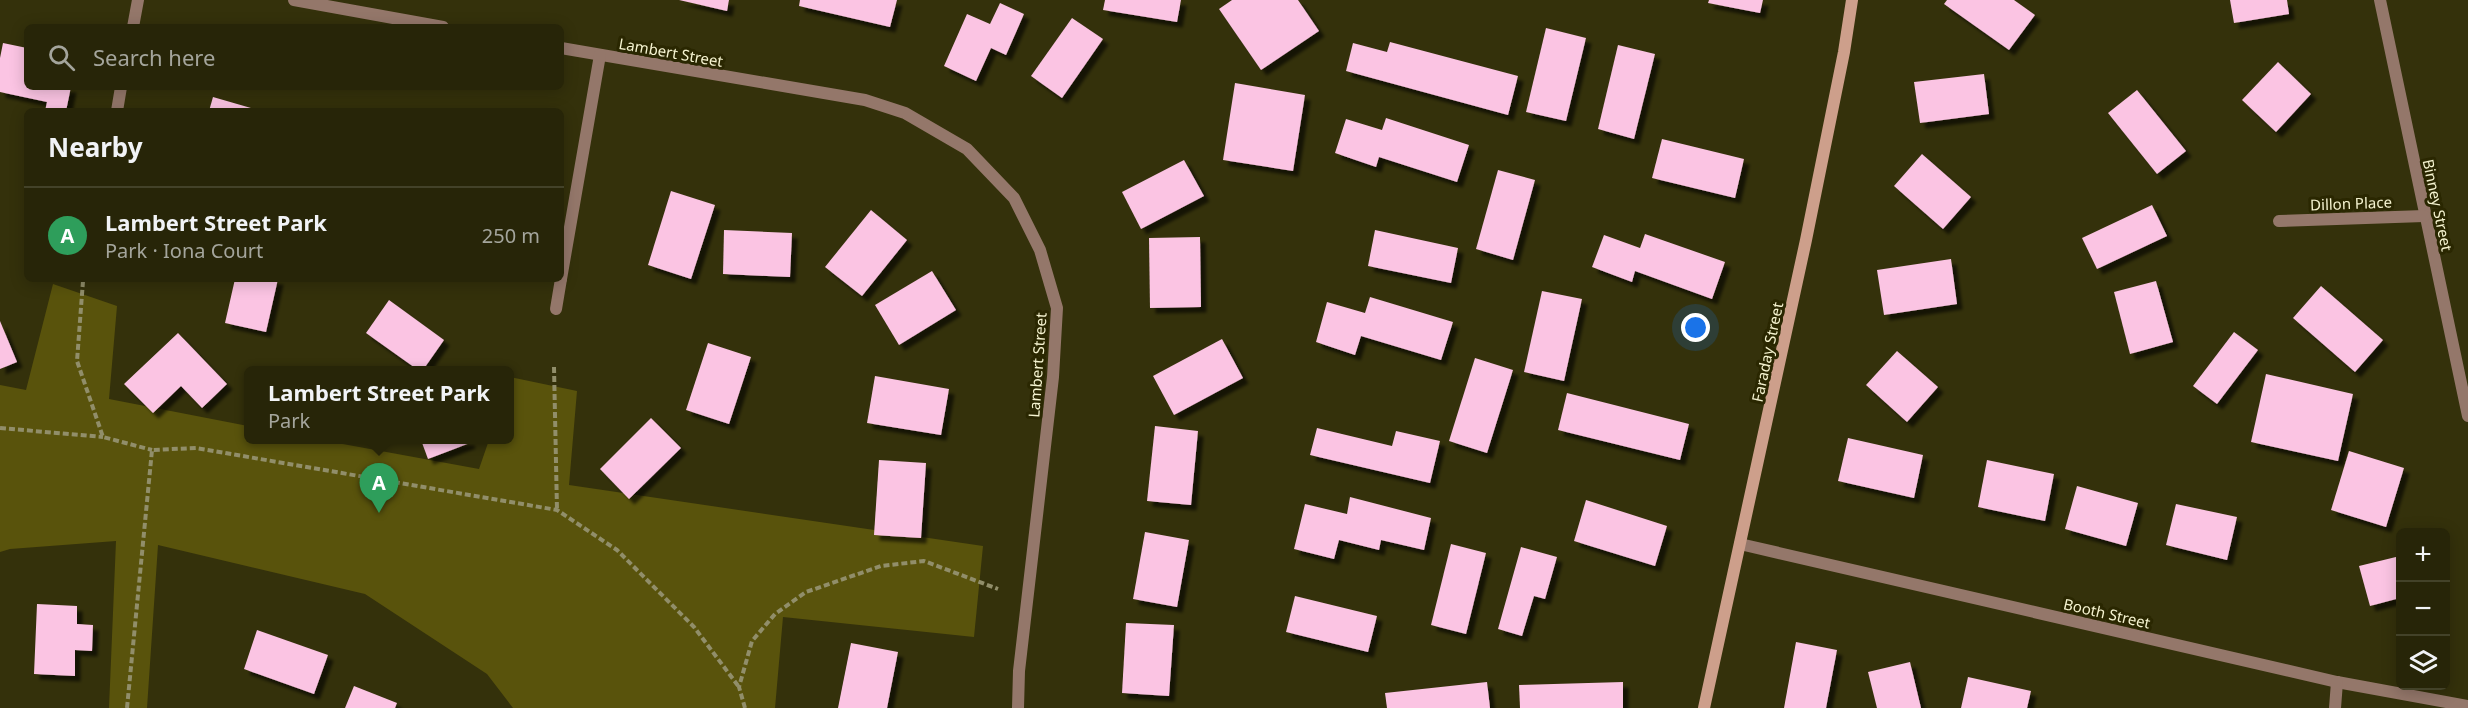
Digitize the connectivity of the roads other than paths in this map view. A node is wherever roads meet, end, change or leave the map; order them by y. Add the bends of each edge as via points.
1 (138, 0) edge
2 (294, 0) edge
3 (1852, 0) edge
4 (2380, 0) edge
5 (134, 24) edge
6 (426, 24) edge
7 (564, 49) edge
8 (600, 55) junction
9 (121, 90) edge
10 (118, 108) edge
11 (2424, 216) junction
12 (2279, 221) dead end
13 (564, 262) edge
14 (560, 282) edge
15 (556, 309) dead end
16 (2468, 416) edge
17 (1740, 544) junction
18 (2337, 681) junction
19 (2468, 706) edge
20 (1018, 708) edge
21 (1704, 708) edge
22 (2335, 708) edge

1 - 5 street
2 - 6 street
3 - 17 street, Faraday Street via 1806,240
4 - 11 street, Binney Street
7 - 8 street, Lambert Street
8 - 13 street
8 - 20 street, Lambert Street via 865,100 905,113 967,149 1014,198 1040,250 1057,308
9 - 10 street
11 - 12 street, Dillon Place
11 - 16 street, Binney Street
14 - 15 street
17 - 18 street, Booth Street
17 - 21 street, Faraday Street
18 - 19 street, Booth Street
18 - 22 street

